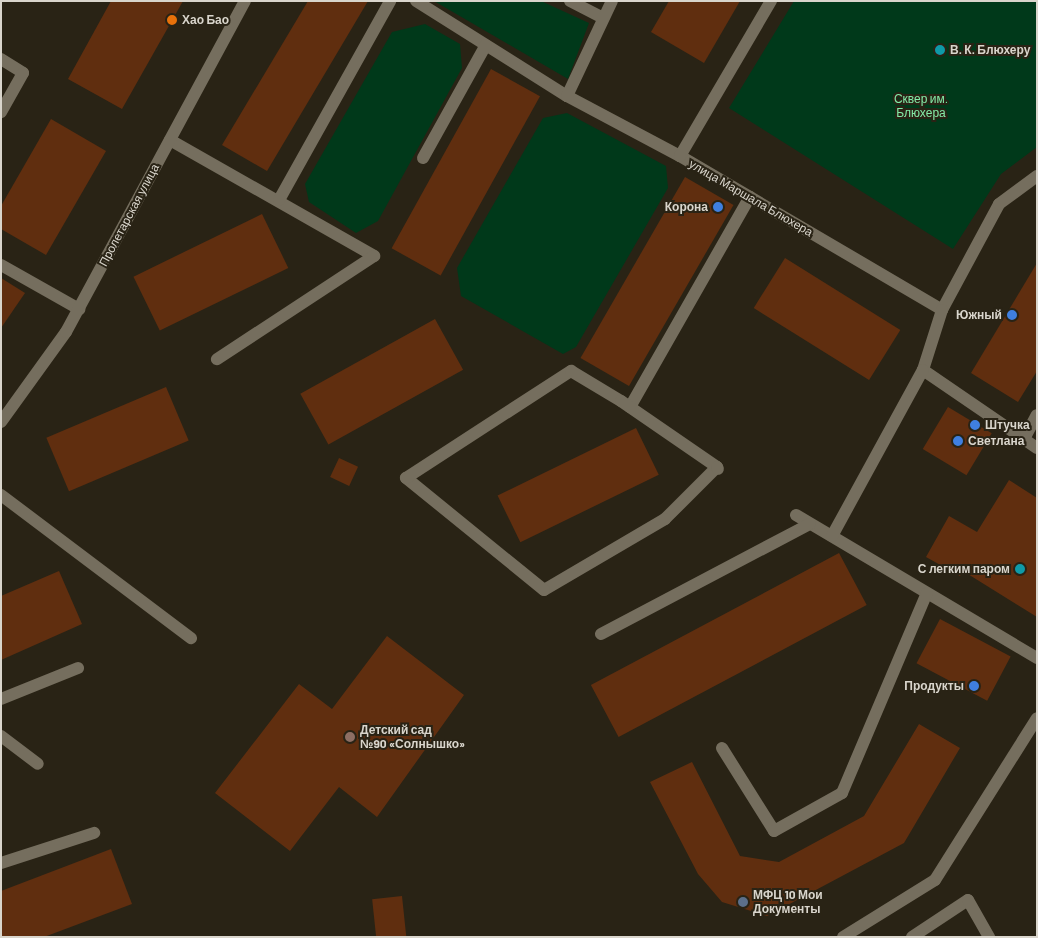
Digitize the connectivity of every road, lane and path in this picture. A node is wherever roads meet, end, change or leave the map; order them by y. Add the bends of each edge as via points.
1 (245, 1) edge
2 (390, 1) edge
3 (416, 1) edge
4 (570, 1) edge
5 (612, 1) edge
6 (771, 1) edge
7 (603, 18) junction
8 (486, 46) junction
9 (1, 59) edge
10 (566, 96) junction
11 (1, 112) edge
12 (170, 140) junction
13 (680, 156) junction
14 (422, 158) dead end
15 (1037, 176) edge
16 (750, 197) junction
17 (279, 200) junction
18 (1, 266) edge
19 (79, 309) junction
20 (942, 310) junction
21 (217, 359) dead end
22 (923, 370) junction
23 (630, 407) junction
24 (1037, 415) edge
25 (1, 422) edge
26 (1024, 439) junction
27 (1037, 448) edge
28 (1, 495) edge
29 (796, 515) dead end
30 (810, 524) junction
31 (832, 536) junction
32 (927, 593) junction
33 (602, 634) dead end
34 (190, 638) dead end
35 (1037, 658) edge
36 (78, 668) dead end
37 (1, 699) edge
38 (1037, 718) edge
39 (1, 736) edge
40 (722, 748) dead end
41 (38, 764) dead end
42 (94, 833) dead end
43 (1, 863) edge
44 (843, 937) edge
45 (912, 937) edge
46 (989, 937) edge

1 - 12 street, Пролетарская улица
2 - 17 street
3 - 8 street, улица Маршала Блюхера
4 - 7 street
5 - 7 street
6 - 13 street
7 - 10 street
8 - 10 street, улица Маршала Блюхера
8 - 14 street
9 - 11 street via 23,73
10 - 13 street, улица Маршала Блюхера
12 - 17 street
12 - 19 street, Пролетарская улица
13 - 16 street, улица Маршала Блюхера
15 - 20 street via 999,204
16 - 20 street, улица Маршала Блюхера
16 - 23 street
17 - 21 street via 374,256
18 - 19 street
19 - 25 street, Пролетарская улица
20 - 22 street
22 - 26 street
22 - 31 street
23 - 23 street via 571,371 406,478 544,590 665,519 718,468
24 - 26 street
26 - 27 street
28 - 34 street
29 - 30 street
30 - 31 street
30 - 33 street
31 - 32 street
32 - 35 street
32 - 40 street via 842,793 774,831
36 - 37 street
38 - 44 street via 935,880
39 - 41 street
42 - 43 street
45 - 46 street via 968,900

